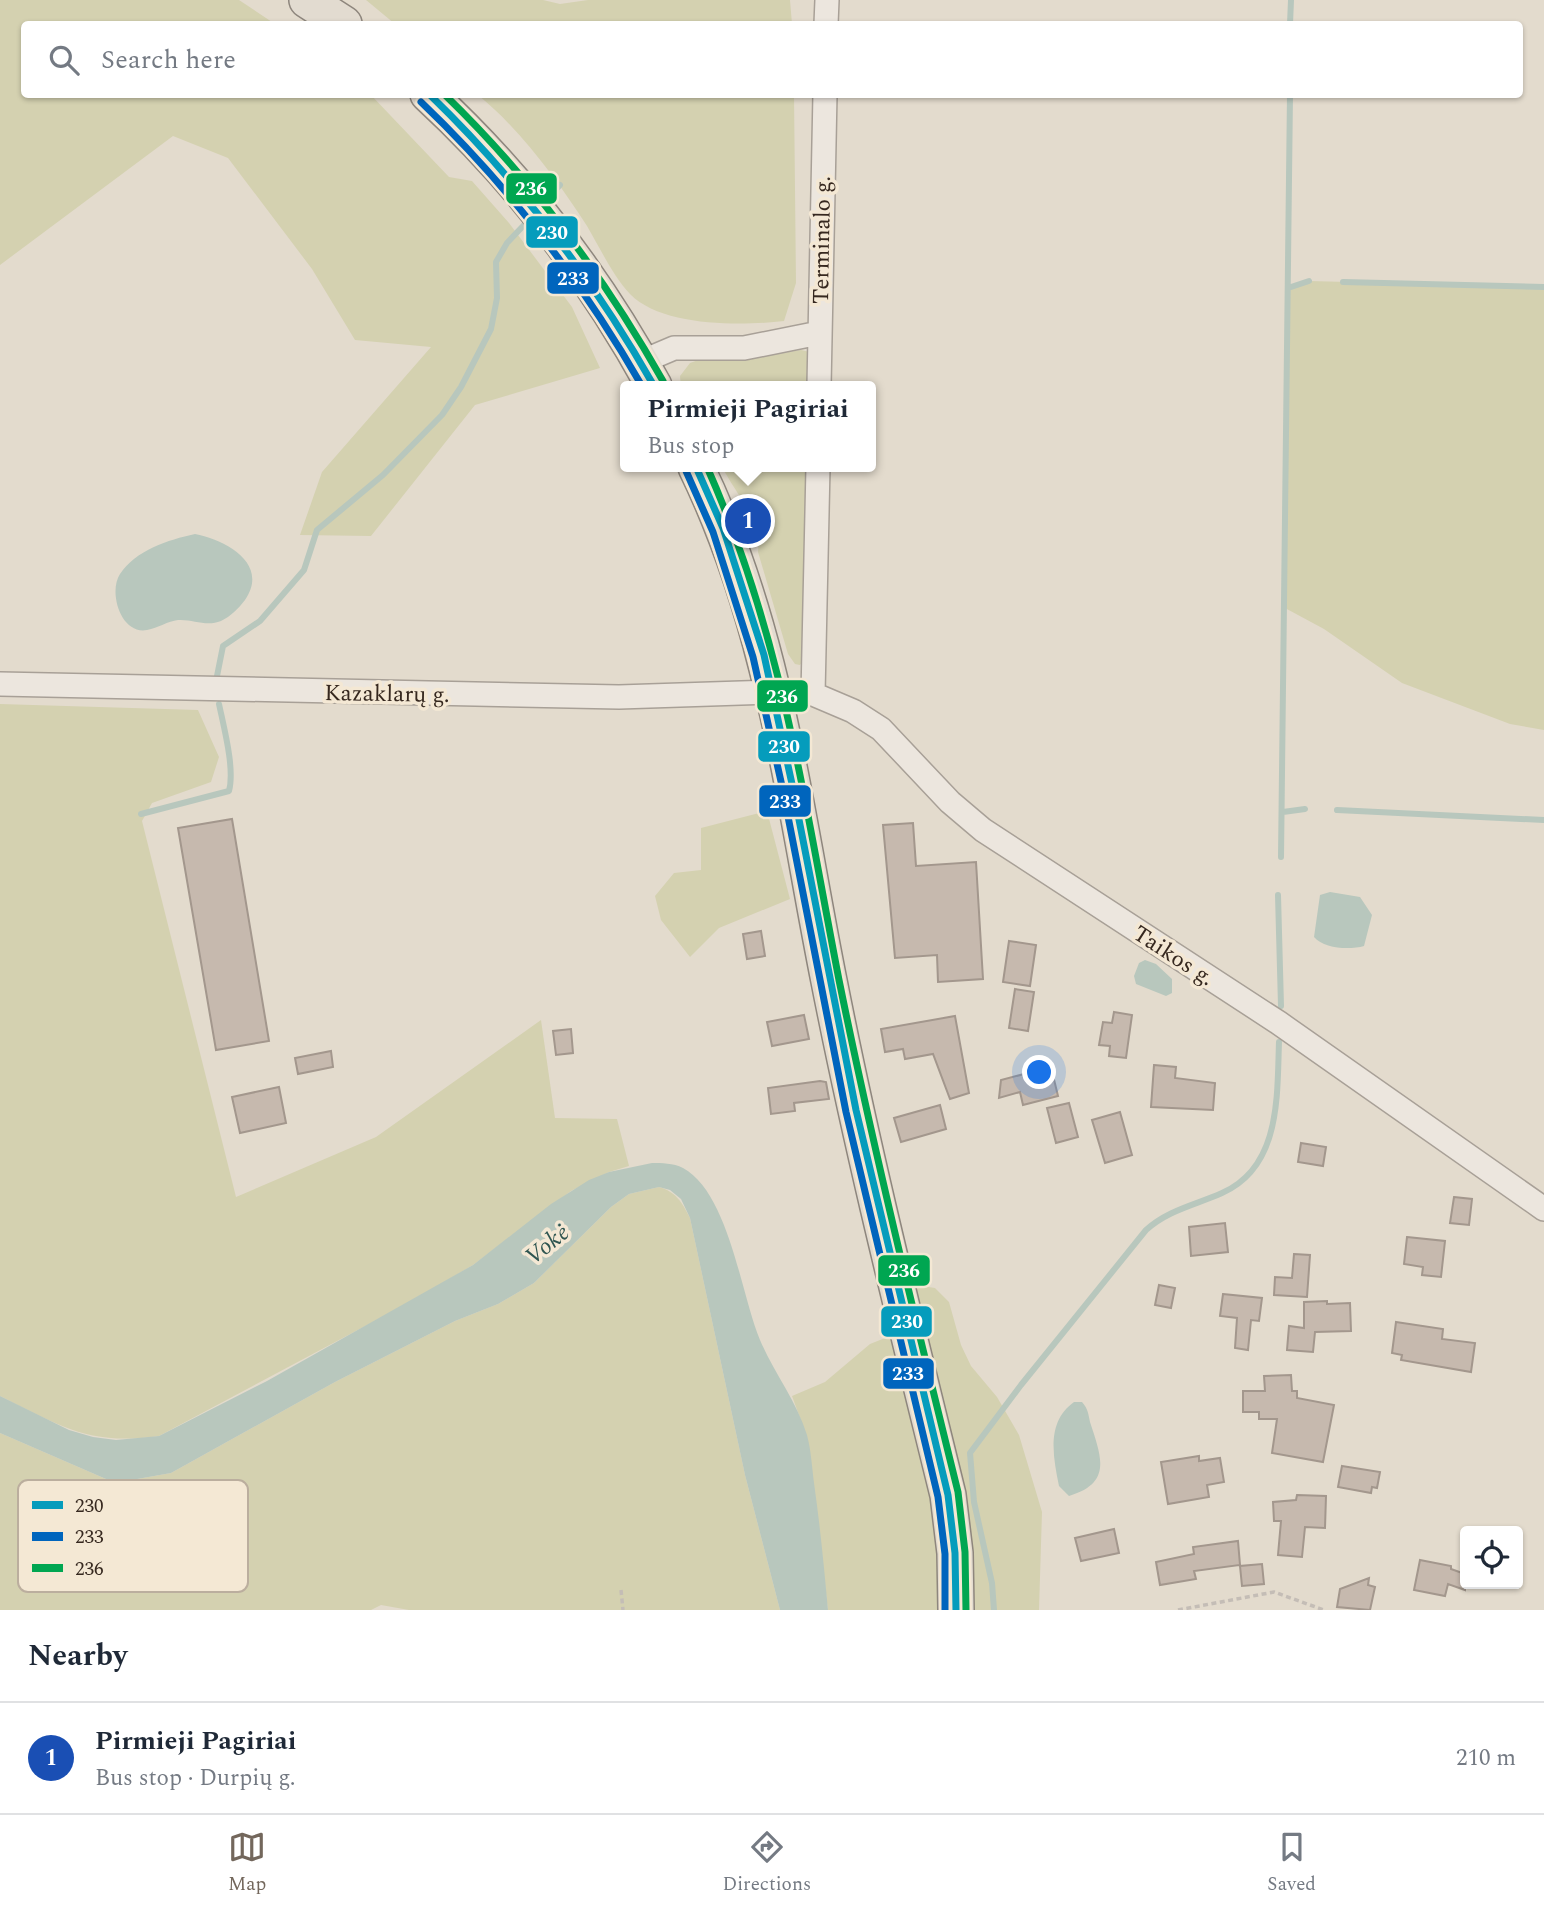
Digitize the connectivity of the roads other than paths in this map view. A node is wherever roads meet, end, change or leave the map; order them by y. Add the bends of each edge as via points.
1 (307, 0) edge
2 (827, 0) edge
3 (339, 21) edge
4 (826, 21) edge
5 (432, 98) edge
6 (825, 98) edge
7 (820, 333) junction
8 (648, 374) edge
9 (819, 381) edge
10 (698, 472) edge
11 (818, 472) edge
12 (0, 684) edge
13 (775, 692) junction
14 (813, 694) junction
15 (1544, 1209) edge
16 (957, 1610) edge

1 - 3 main road
2 - 4 street
5 - 8 main road via 489,154 557,235
6 - 7 street, Terminalo g.
7 - 8 street via 744,348 674,348
7 - 9 street, Terminalo g.
10 - 13 main road via 733,554
11 - 14 street
12 - 13 street, Kazaklarų g. via 619,696
13 - 14 street
13 - 16 main road via 858,1126 948,1495
14 - 15 street, Taikos g. via 881,729 983,830 1279,1023

